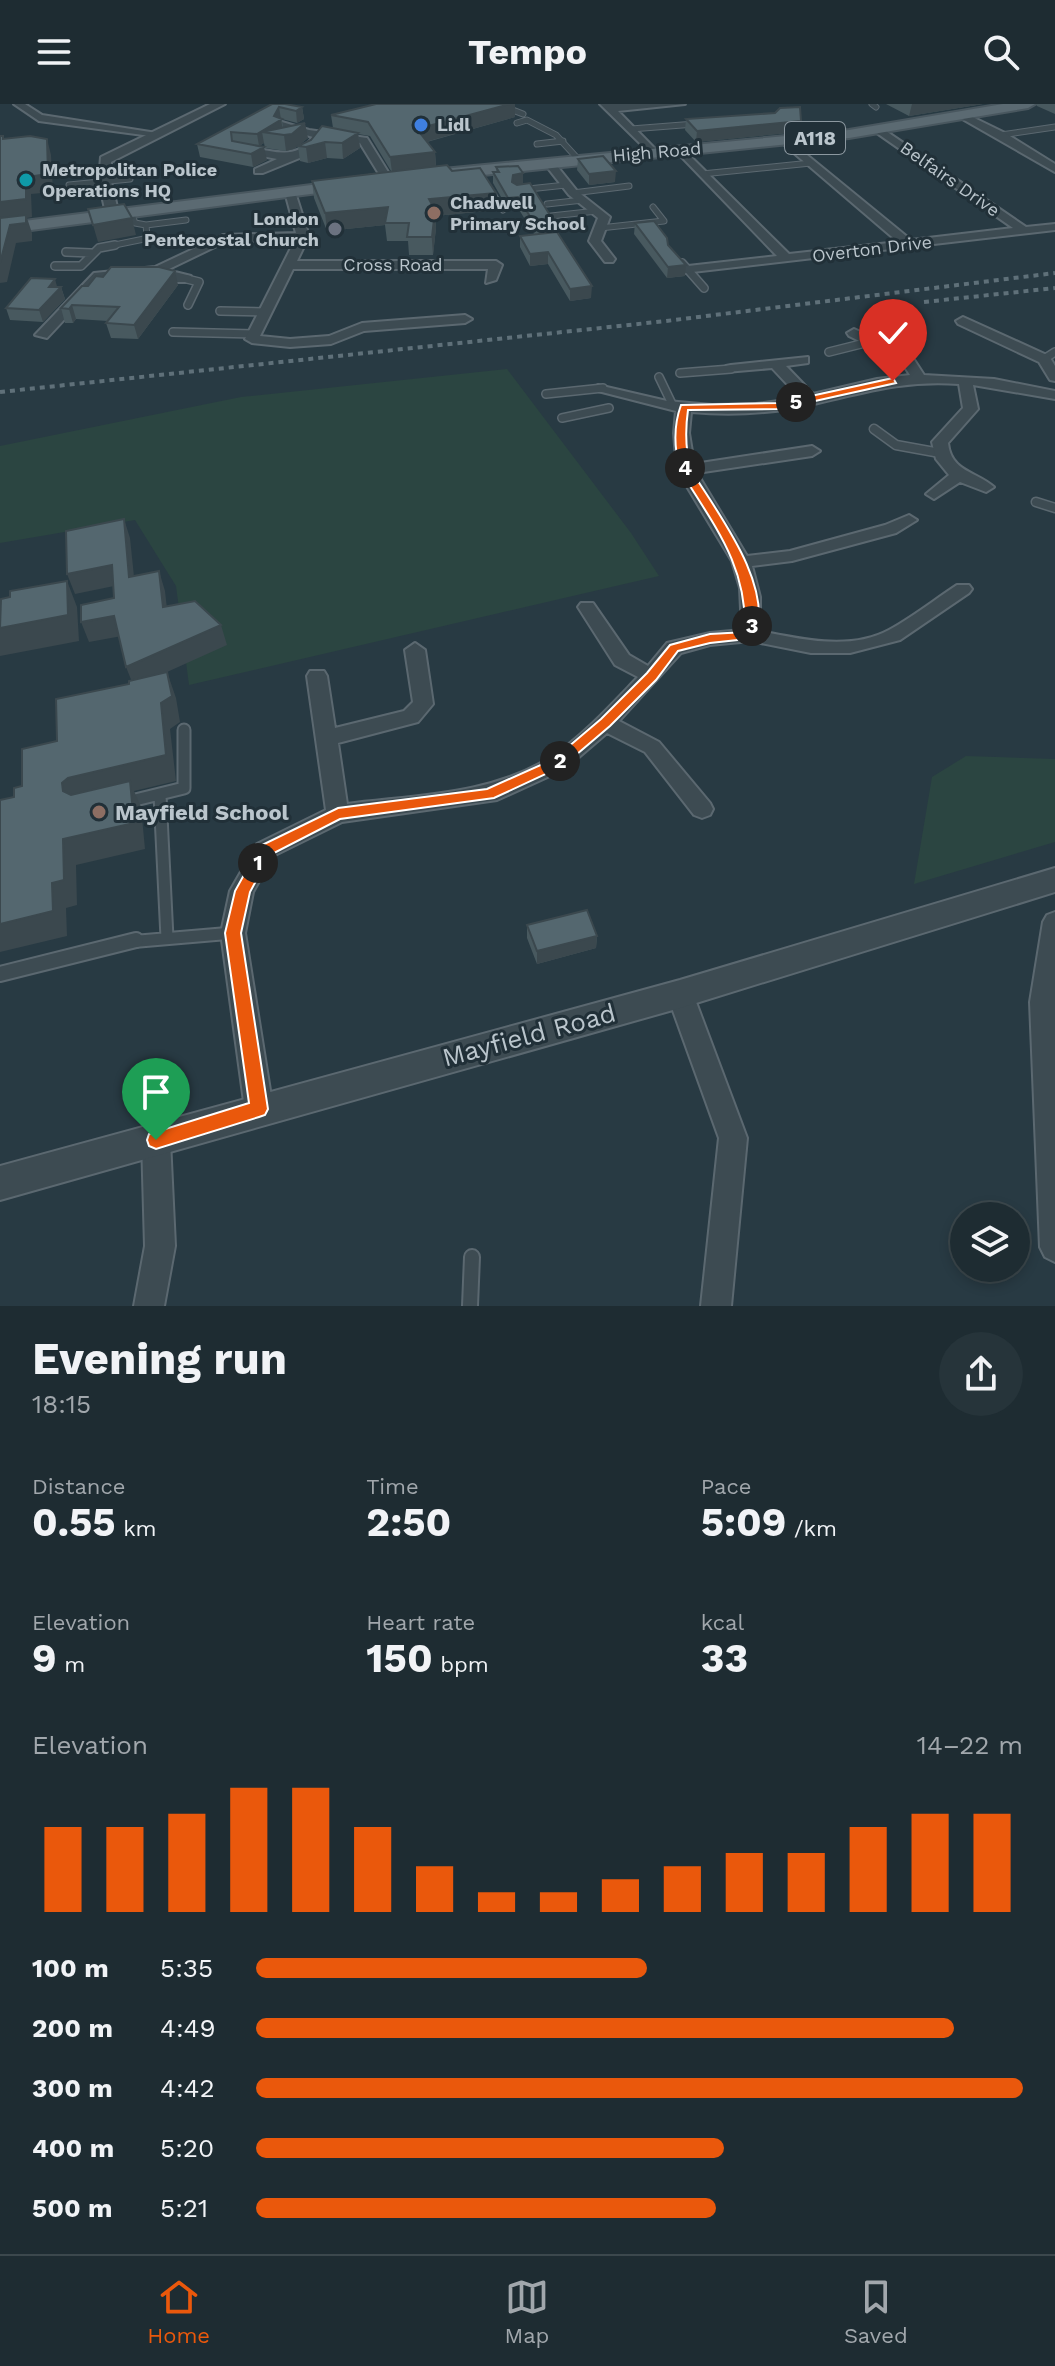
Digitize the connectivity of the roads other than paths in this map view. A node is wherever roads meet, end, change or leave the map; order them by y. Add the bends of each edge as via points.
1 (219, 104) edge
2 (497, 104) edge
3 (517, 104) edge
4 (680, 104) edge
5 (1028, 104) edge
6 (16, 105) edge
7 (608, 106) edge
8 (989, 107) edge
9 (523, 114) junction
10 (962, 115) junction
11 (527, 120) junction
12 (331, 123) edge
13 (517, 123) dead end
14 (710, 123) edge
15 (282, 125) edge
16 (1055, 127) edge
17 (631, 129) junction
18 (877, 129) junction
19 (318, 133) junction
20 (158, 134) junction
21 (1001, 135) junction
22 (785, 140) junction
23 (563, 141) junction
24 (537, 144) dead end
25 (239, 149) edge
26 (681, 150) junction
27 (653, 153) junction
28 (288, 158) junction
29 (578, 159) junction
30 (549, 163) junction
31 (811, 163) junction
32 (1054, 168) edge
33 (259, 171) dead end
34 (702, 174) junction
35 (430, 175) edge
36 (483, 177) junction
37 (105, 178) junction
38 (395, 179) joint
39 (69, 185) dead end
40 (629, 186) dead end
41 (569, 189) junction
42 (517, 190) edge
43 (290, 192) junction
44 (583, 200) junction
45 (547, 204) edge
46 (653, 207) dead end
47 (503, 210) dead end
48 (597, 211) junction
49 (131, 212) junction
50 (572, 214) junction
51 (112, 215) junction
52 (551, 216) edge
53 (186, 220) dead end
54 (146, 225) junction
55 (580, 225) dead end
56 (1055, 227) edge
57 (600, 228) junction
58 (0, 229) edge
59 (1023, 230) junction
60 (303, 236) junction
61 (909, 245) junction
62 (66, 252) dead end
63 (672, 252) edge
64 (91, 253) junction
65 (609, 259) dead end
66 (787, 259) junction
67 (289, 265) junction
68 (55, 266) dead end
69 (158, 270) junction
70 (688, 270) junction
71 (187, 279) joint
72 (490, 280) dead end
73 (63, 284) edge
74 (86, 285) junction
75 (704, 288) dead end
76 (188, 305) dead end
77 (220, 311) dead end
78 (266, 312) junction
79 (465, 319) dead end
80 (963, 321) dead end
81 (173, 332) dead end
82 (854, 333) dead end
83 (42, 335) dead end
84 (253, 337) junction
85 (869, 342) junction
86 (829, 352) dead end
87 (1049, 356) edge
88 (803, 360) dead end
89 (776, 364) junction
90 (731, 369) joint
91 (680, 373) dead end
92 (659, 377) dead end
93 (1055, 377) edge
94 (920, 379) junction
95 (965, 380) junction
96 (603, 388) joint
97 (546, 394) dead end
98 (1055, 395) edge
99 (626, 397) junction
100 (809, 399) junction
101 (678, 407) junction
102 (609, 408) joint
103 (562, 418) dead end
104 (874, 429) dead end
105 (812, 451) dead end
106 (940, 453) junction
107 (685, 470) junction
108 (959, 475) junction
109 (986, 487) dead end
110 (934, 494) dead end
111 (1036, 502) dead end
112 (1055, 508) edge
113 (909, 520) dead end
114 (741, 562) junction
115 (963, 589) dead end
116 (587, 607) dead end
117 (751, 635) junction
118 (415, 650) dead end
119 (317, 676) dead end
120 (651, 676) junction
121 (605, 723) junction
122 (184, 730) dead end
123 (327, 738) junction
124 (160, 795) junction
125 (113, 805) edge
126 (702, 809) dead end
127 (338, 814) junction
128 (1055, 880) edge
129 (1055, 922) edge
130 (233, 933) junction
131 (167, 938) junction
132 (0, 974) edge
133 (680, 994) junction
134 (259, 1109) junction
135 (156, 1140) junction
136 (0, 1183) edge
137 (1055, 1247) edge
138 (472, 1257) dead end
139 (149, 1306) edge
140 (470, 1306) edge
141 (716, 1306) edge

1 - 20 street
2 - 9 lane
3 - 9 lane
4 - 7 street
5 - 8 main road, High Road / A118
6 - 20 street via 39,118
7 - 17 street
8 - 10 main road, High Road / A118
9 - 11 lane
10 - 18 main road, High Road / A118
10 - 21 street
11 - 13 lane
11 - 23 lane
12 - 19 street
14 - 17 lane
15 - 19 street
16 - 21 lane
17 - 27 street
18 - 22 main road, High Road / A118
18 - 59 street, Belfairs Drive
19 - 28 street via 307,152
19 - 38 street via 363,140
20 - 37 street via 105,160
21 - 32 street
22 - 26 main road, High Road / A118
22 - 31 street
23 - 24 lane
23 - 29 lane
25 - 28 street
26 - 27 main road, High Road / A118
26 - 34 street
27 - 29 main road, High Road / A118
28 - 33 street
29 - 30 main road, High Road / A118
30 - 36 main road, High Road / A118
30 - 41 street
31 - 34 lane
31 - 61 street
34 - 66 street
35 - 36 main road, High Road / A118
36 - 47 lane
37 - 39 lane
37 - 51 street
38 - 43 main road
40 - 41 lane
41 - 42 lane
41 - 44 street
43 - 49 main road
43 - 60 street
44 - 45 lane
44 - 48 street
46 - 57 lane via 664,221
48 - 50 lane
48 - 57 street via 604,217
49 - 51 main road
49 - 54 lane via 135,223
50 - 52 lane
50 - 55 lane
51 - 58 main road
53 - 54 lane
54 - 64 lane via 144,239
56 - 59 street, Overton Drive
57 - 65 street via 595,241
59 - 61 street, Overton Drive
60 - 67 street
60 - 69 street via 223,239
61 - 66 street, Overton Drive
62 - 64 lane
63 - 70 lane
64 - 68 lane via 81,266
66 - 70 street, Overton Drive
67 - 72 street, Cross Road via 496,265
67 - 78 street
69 - 71 street
69 - 74 street via 110,272
70 - 75 lane
71 - 76 lane via 199,282
73 - 74 street
74 - 83 street
77 - 78 lane
78 - 84 street
79 - 84 street via 362,327 331,340 290,343
80 - 87 street
81 - 84 lane
82 - 85 street
85 - 86 lane
85 - 94 street via 906,358
87 - 93 street
88 - 89 street
89 - 90 street
89 - 100 street
90 - 91 lane
92 - 101 lane
94 - 95 street
94 - 100 street via 867,384
95 - 98 street
95 - 106 street via 971,409 940,442
96 - 97 lane
96 - 99 street
99 - 101 street
99 - 102 street
100 - 101 street via 744,409
101 - 107 street
102 - 103 lane
104 - 106 lane via 896,445
105 - 107 street
106 - 108 street
107 - 114 street
108 - 109 street
108 - 110 street
111 - 112 lane
113 - 114 street via 792,556
114 - 117 street via 752,601
115 - 117 street via 893,636 850,647 811,647
116 - 120 street via 622,660
117 - 120 street via 674,648
118 - 123 street via 423,704 411,717
119 - 123 street
120 - 121 street
121 - 126 street via 652,747
121 - 127 street via 558,763 489,794
122 - 124 lane via 186,784
123 - 127 street
124 - 125 lane
124 - 131 lane
127 - 130 street via 265,850 242,891
128 - 133 street, Mayfield Road
129 - 137 street via 1043,1002
130 - 131 lane
130 - 134 street
131 - 132 lane via 137,940
133 - 134 street, Mayfield Road
133 - 141 street via 733,1138
134 - 135 street, Mayfield Road
135 - 136 street, Mayfield Road
135 - 139 street via 160,1246
138 - 140 lane

